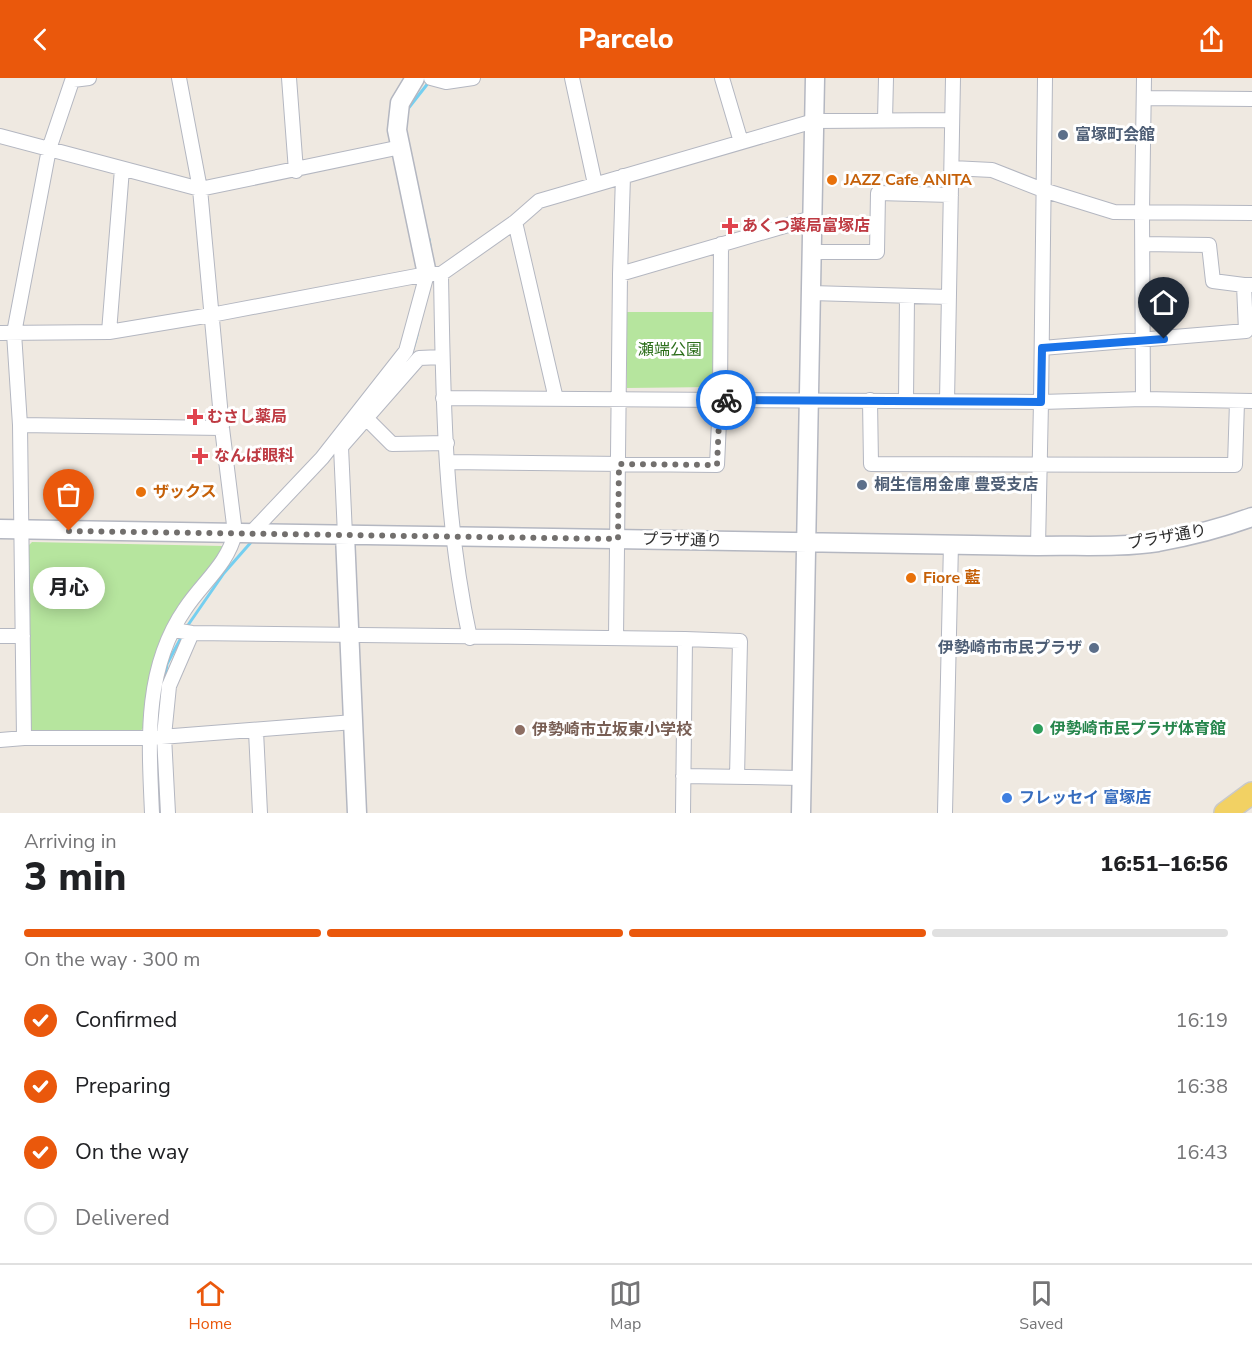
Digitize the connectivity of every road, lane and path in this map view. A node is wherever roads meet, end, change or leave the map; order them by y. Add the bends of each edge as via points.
1 (89, 78) edge
2 (180, 78) edge
3 (289, 78) edge
4 (415, 78) edge
5 (432, 78) edge
6 (473, 78) edge
7 (572, 78) edge
8 (722, 78) edge
9 (815, 78) edge
10 (886, 78) edge
11 (953, 78) edge
12 (1045, 78) edge
13 (1144, 78) edge
14 (73, 79) edge
15 (1144, 98) junction
16 (1252, 99) edge
17 (885, 120) junction
18 (952, 120) junction
19 (814, 121) junction
20 (0, 136) edge
21 (741, 142) junction
22 (401, 147) junction
23 (50, 149) junction
24 (952, 168) junction
25 (122, 169) junction
26 (296, 171) junction
27 (623, 176) junction
28 (595, 184) junction
29 (200, 189) junction
30 (1043, 190) junction
31 (951, 195) junction
32 (1142, 212) junction
33 (1252, 213) edge
34 (812, 218) junction
35 (514, 222) junction
36 (721, 244) junction
37 (1143, 244) junction
38 (812, 252) junction
39 (434, 274) junction
40 (620, 274) junction
41 (1248, 285) edge
42 (811, 293) junction
43 (907, 296) junction
44 (949, 297) junction
45 (211, 315) junction
46 (109, 332) junction
47 (7, 333) edge
48 (1143, 340) junction
49 (1042, 348) junction
50 (442, 357) junction
51 (443, 398) junction
52 (556, 399) junction
53 (620, 399) junction
54 (1143, 399) junction
55 (720, 400) junction
56 (809, 400) junction
57 (870, 400) junction
58 (906, 400) junction
59 (947, 400) junction
60 (1252, 401) edge
61 (1041, 402) junction
62 (1237, 402) junction
63 (366, 418) junction
64 (20, 425) junction
65 (222, 428) junction
66 (447, 443) junction
67 (448, 462) junction
68 (619, 464) junction
69 (1040, 464) junction
70 (1252, 517) edge
71 (0, 530) edge
72 (21, 530) junction
73 (243, 533) junction
74 (345, 535) junction
75 (454, 536) junction
76 (618, 539) junction
77 (806, 542) junction
78 (951, 543) junction
79 (1038, 546) junction
80 (174, 630) junction
81 (192, 633) junction
82 (0, 636) edge
83 (23, 636) junction
84 (350, 636) junction
85 (470, 638) junction
86 (616, 638) junction
87 (685, 639) junction
88 (354, 722) junction
89 (256, 731) junction
90 (164, 736) junction
91 (24, 738) junction
92 (148, 738) junction
93 (0, 740) edge
94 (683, 776) junction
95 (737, 777) junction
96 (801, 778) junction
97 (1252, 793) edge
98 (139, 813) edge
99 (152, 813) edge
100 (168, 813) edge
101 (260, 813) edge
102 (357, 813) edge
103 (683, 813) edge
104 (801, 813) edge
105 (945, 813) edge
106 (1225, 813) edge

1 - 14 street
2 - 29 street
3 - 26 street
4 - 22 street via 399,103 397,130
5 - 6 street via 446,82
7 - 28 street
8 - 21 street
9 - 19 street
10 - 17 street
11 - 18 street
12 - 30 street
13 - 15 street
14 - 23 street
15 - 16 street
15 - 32 street
17 - 18 street
17 - 19 street
18 - 24 street
19 - 21 street
19 - 34 street
20 - 23 street
21 - 27 street
22 - 26 street
22 - 39 street
23 - 25 street
23 - 47 street
24 - 30 street via 992,170
24 - 31 street
25 - 29 street
25 - 46 street
26 - 29 street
27 - 28 street
27 - 40 street
28 - 35 street via 539,201
29 - 45 street
30 - 32 street via 1114,212
30 - 49 street
31 - 38 street via 878,193 877,252
31 - 44 street
32 - 33 street
32 - 37 street
34 - 36 street
34 - 38 street
35 - 39 street
35 - 52 street
36 - 40 street
36 - 55 street
37 - 41 street via 1209,245 1213,280
37 - 48 street
38 - 42 street
39 - 45 street
39 - 50 street
39 - 73 street via 405,351 322,458
40 - 53 street
41 - 48 street via 1246,331
42 - 43 street
42 - 56 street
43 - 44 street
43 - 58 street
44 - 59 street
45 - 46 street
45 - 65 street
46 - 47 street
47 - 64 street
48 - 49 street
48 - 54 street
49 - 61 street
50 - 51 street
50 - 63 street via 419,358
51 - 52 street
51 - 66 street
52 - 53 street
53 - 55 street
53 - 68 street
54 - 61 street
54 - 62 street
55 - 56 street
55 - 68 street via 717,465
56 - 57 street
56 - 77 street
57 - 58 street
57 - 69 street via 871,464
58 - 59 street
59 - 61 street
60 - 62 street
61 - 69 street
62 - 69 street via 1235,465
63 - 66 street via 392,444
63 - 74 street via 341,447
64 - 65 street
64 - 72 street
65 - 73 street
66 - 67 street
67 - 68 street
67 - 75 street
68 - 76 street
69 - 79 street
70 - 79 street, プラザ通り via 1157,542
71 - 72 street, プラザ通り
72 - 73 street, プラザ通り
72 - 83 street
73 - 74 street, プラザ通り
73 - 80 street via 184,610
74 - 75 street, プラザ通り
74 - 84 street
75 - 76 street, プラザ通り
75 - 85 street
76 - 77 street, プラザ通り
76 - 86 street
77 - 78 street, プラザ通り
77 - 96 street
78 - 79 street, プラザ通り
78 - 105 street
80 - 81 street
80 - 92 street via 153,685
81 - 84 street
81 - 90 street via 169,686
82 - 83 street
83 - 91 street
84 - 85 street
84 - 88 street
85 - 86 street
86 - 87 street
87 - 94 street
87 - 95 street via 740,641
88 - 89 street
88 - 102 street
89 - 90 street
89 - 101 street
90 - 92 street
90 - 100 street
91 - 92 street
91 - 93 street
92 - 99 street
94 - 95 street
94 - 103 street
95 - 96 street
96 - 104 street
97 - 106 main road
98 - 99 street

